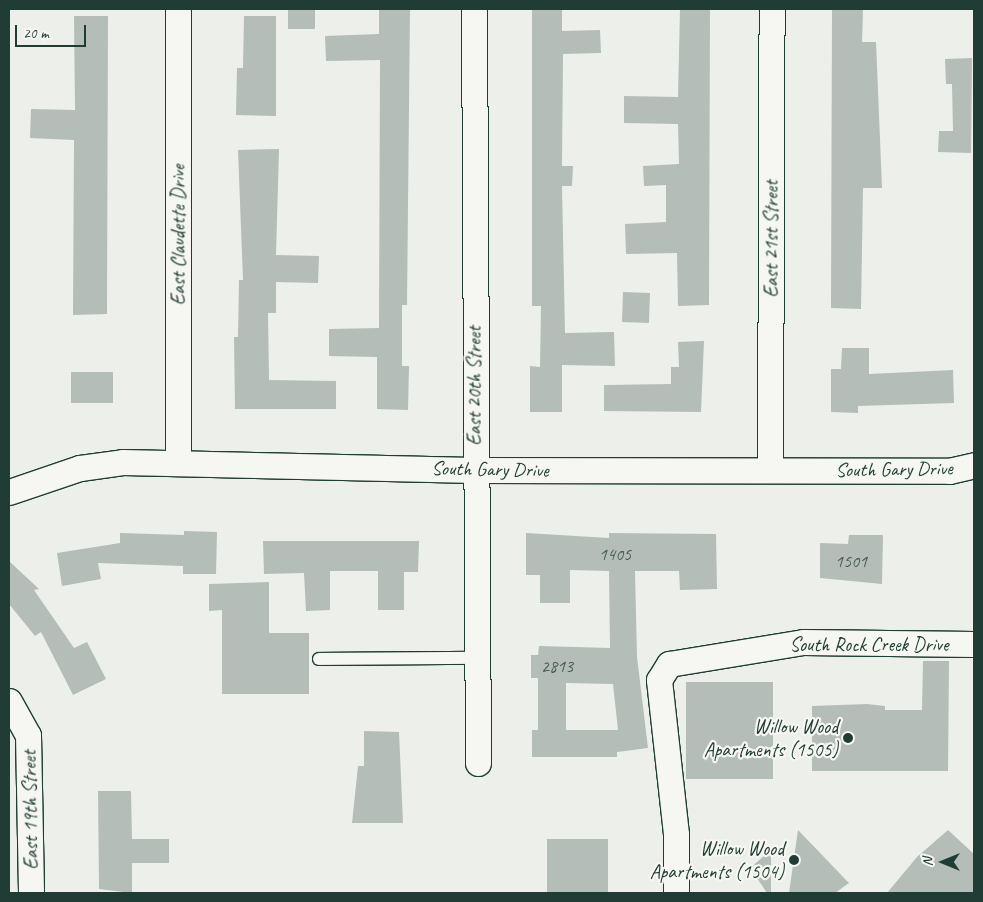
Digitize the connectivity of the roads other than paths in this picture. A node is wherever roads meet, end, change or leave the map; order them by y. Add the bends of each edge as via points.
1 (178, 9) edge
2 (474, 9) edge
3 (772, 9) edge
4 (178, 462) junction
5 (974, 465) edge
6 (474, 470) junction
7 (770, 470) junction
8 (9, 492) edge
9 (974, 644) edge
10 (476, 658) junction
11 (319, 659) dead end
12 (9, 701) edge
13 (478, 763) dead end
14 (31, 893) edge
15 (676, 893) edge

1 - 4 street, East Claudette Drive
2 - 6 street, East 20th Street
3 - 7 street, East 21st Street
4 - 6 street, South Gary Drive
4 - 8 street, South Gary Drive via 123,462 80,468
5 - 7 street, South Gary Drive via 949,472
6 - 7 street, South Gary Drive
6 - 10 street, East 20th Street
9 - 15 street, South Rock Creek Drive via 803,642 669,664 659,680 676,834
10 - 11 lane
10 - 13 street, East 20th Street
12 - 14 street, East 19th Street via 28,735

